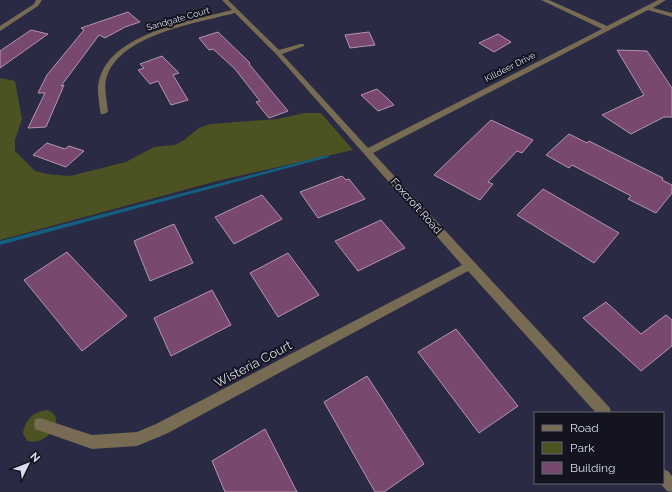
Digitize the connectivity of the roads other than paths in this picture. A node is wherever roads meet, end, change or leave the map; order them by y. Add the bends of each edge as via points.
1 (39, 0) edge
2 (225, 0) edge
3 (544, 0) edge
4 (663, 0) edge
5 (647, 8) junction
6 (237, 11) junction
7 (672, 15) edge
8 (0, 29) edge
9 (607, 29) junction
10 (302, 46) dead end
11 (278, 53) junction
12 (104, 112) dead end
13 (367, 152) junction
14 (469, 266) junction
15 (604, 412) edge
16 (40, 424) dead end
17 (664, 477) edge
18 (672, 486) edge

1 - 8 street via 36,5
2 - 6 street, Foxcroft Road
3 - 9 street
4 - 5 street, Killdeer Drive
5 - 7 street
5 - 9 street, Killdeer Drive
6 - 11 street, Foxcroft Road
6 - 12 street, Sandgate Court via 154,34 127,47 112,59 103,76
9 - 13 street, Killdeer Drive
10 - 11 street
11 - 13 street, Foxcroft Road
13 - 14 street, Foxcroft Road
14 - 15 street, Foxcroft Road
14 - 16 street, Wisteria Court via 161,429 137,439 92,442
17 - 18 street

